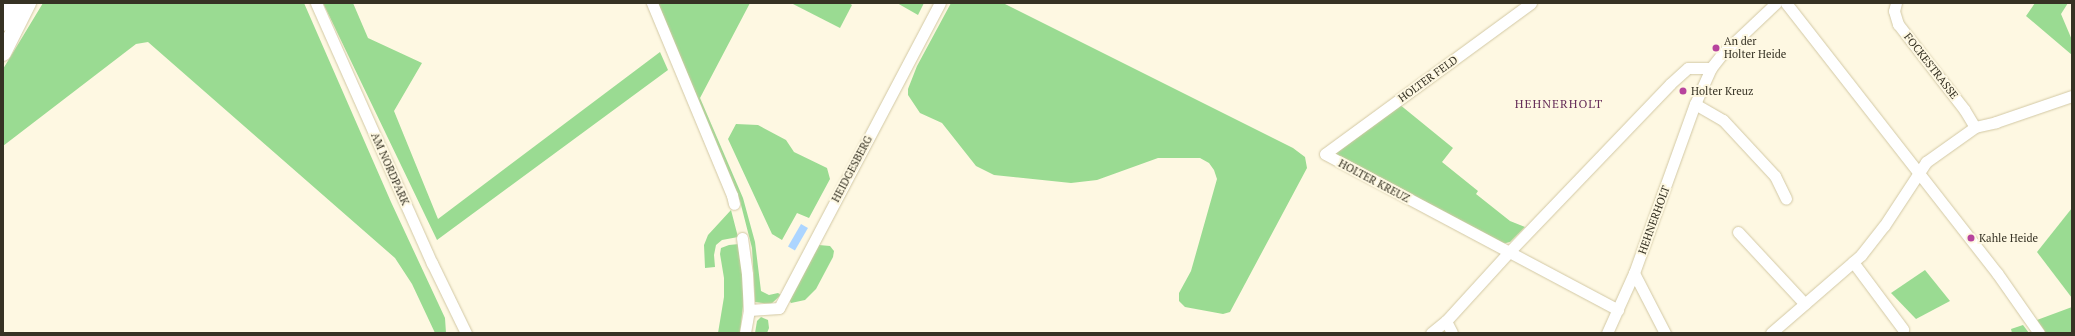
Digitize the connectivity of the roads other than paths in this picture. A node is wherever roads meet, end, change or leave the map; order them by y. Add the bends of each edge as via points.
1 (12, 3) edge
2 (28, 3) edge
3 (36, 3) edge
4 (316, 3) edge
5 (652, 3) edge
6 (940, 3) edge
7 (1531, 3) edge
8 (1776, 3) edge
9 (1786, 3) edge
10 (1896, 3) edge
11 (8, 23) edge
12 (3, 53) edge
13 (1711, 68) junction
14 (2072, 96) edge
15 (1695, 104) junction
16 (1975, 127) junction
17 (1325, 154) joint
18 (1917, 174) junction
19 (733, 199) dead end
20 (1786, 199) dead end
21 (1738, 232) dead end
22 (742, 238) dead end
23 (1509, 252) junction
24 (1853, 262) junction
25 (1634, 273) junction
26 (1805, 304) junction
27 (749, 310) junction
28 (1618, 310) junction
29 (1446, 321) junction
30 (1903, 329) dead end
31 (466, 333) edge
32 (745, 333) edge
33 (1431, 333) edge
34 (1452, 333) edge
35 (1607, 333) edge
36 (1665, 333) edge
37 (1771, 333) edge
38 (2040, 333) edge

1 - 11 highway
2 - 11 highway
3 - 11 highway
4 - 31 street, AM NORDPARK
5 - 19 street
6 - 27 street, HEIDGESBERG via 779,308
7 - 17 street, HOLTER FELD
8 - 13 street, HEHNERHOLT via 1722,54
9 - 18 street
10 - 16 street, FOCKESTRASSE via 1894,11 1898,24
11 - 12 highway
13 - 15 street, HEHNERHOLT
13 - 23 street via 1688,68 1670,84
14 - 16 street
15 - 20 street via 1723,120 1775,176
15 - 25 street, HEHNERHOLT
16 - 18 street via 1926,162
17 - 23 street, HOLTER KREUZ
18 - 24 street via 1884,226
18 - 38 street
21 - 26 street
22 - 27 street
23 - 28 street, HOLTER KREUZ
23 - 29 street
24 - 26 street
24 - 30 street
25 - 28 street, HEHNERHOLT
25 - 36 street
26 - 37 street
27 - 32 street
28 - 35 street, HEHNERHOLT
29 - 33 street
29 - 34 street

